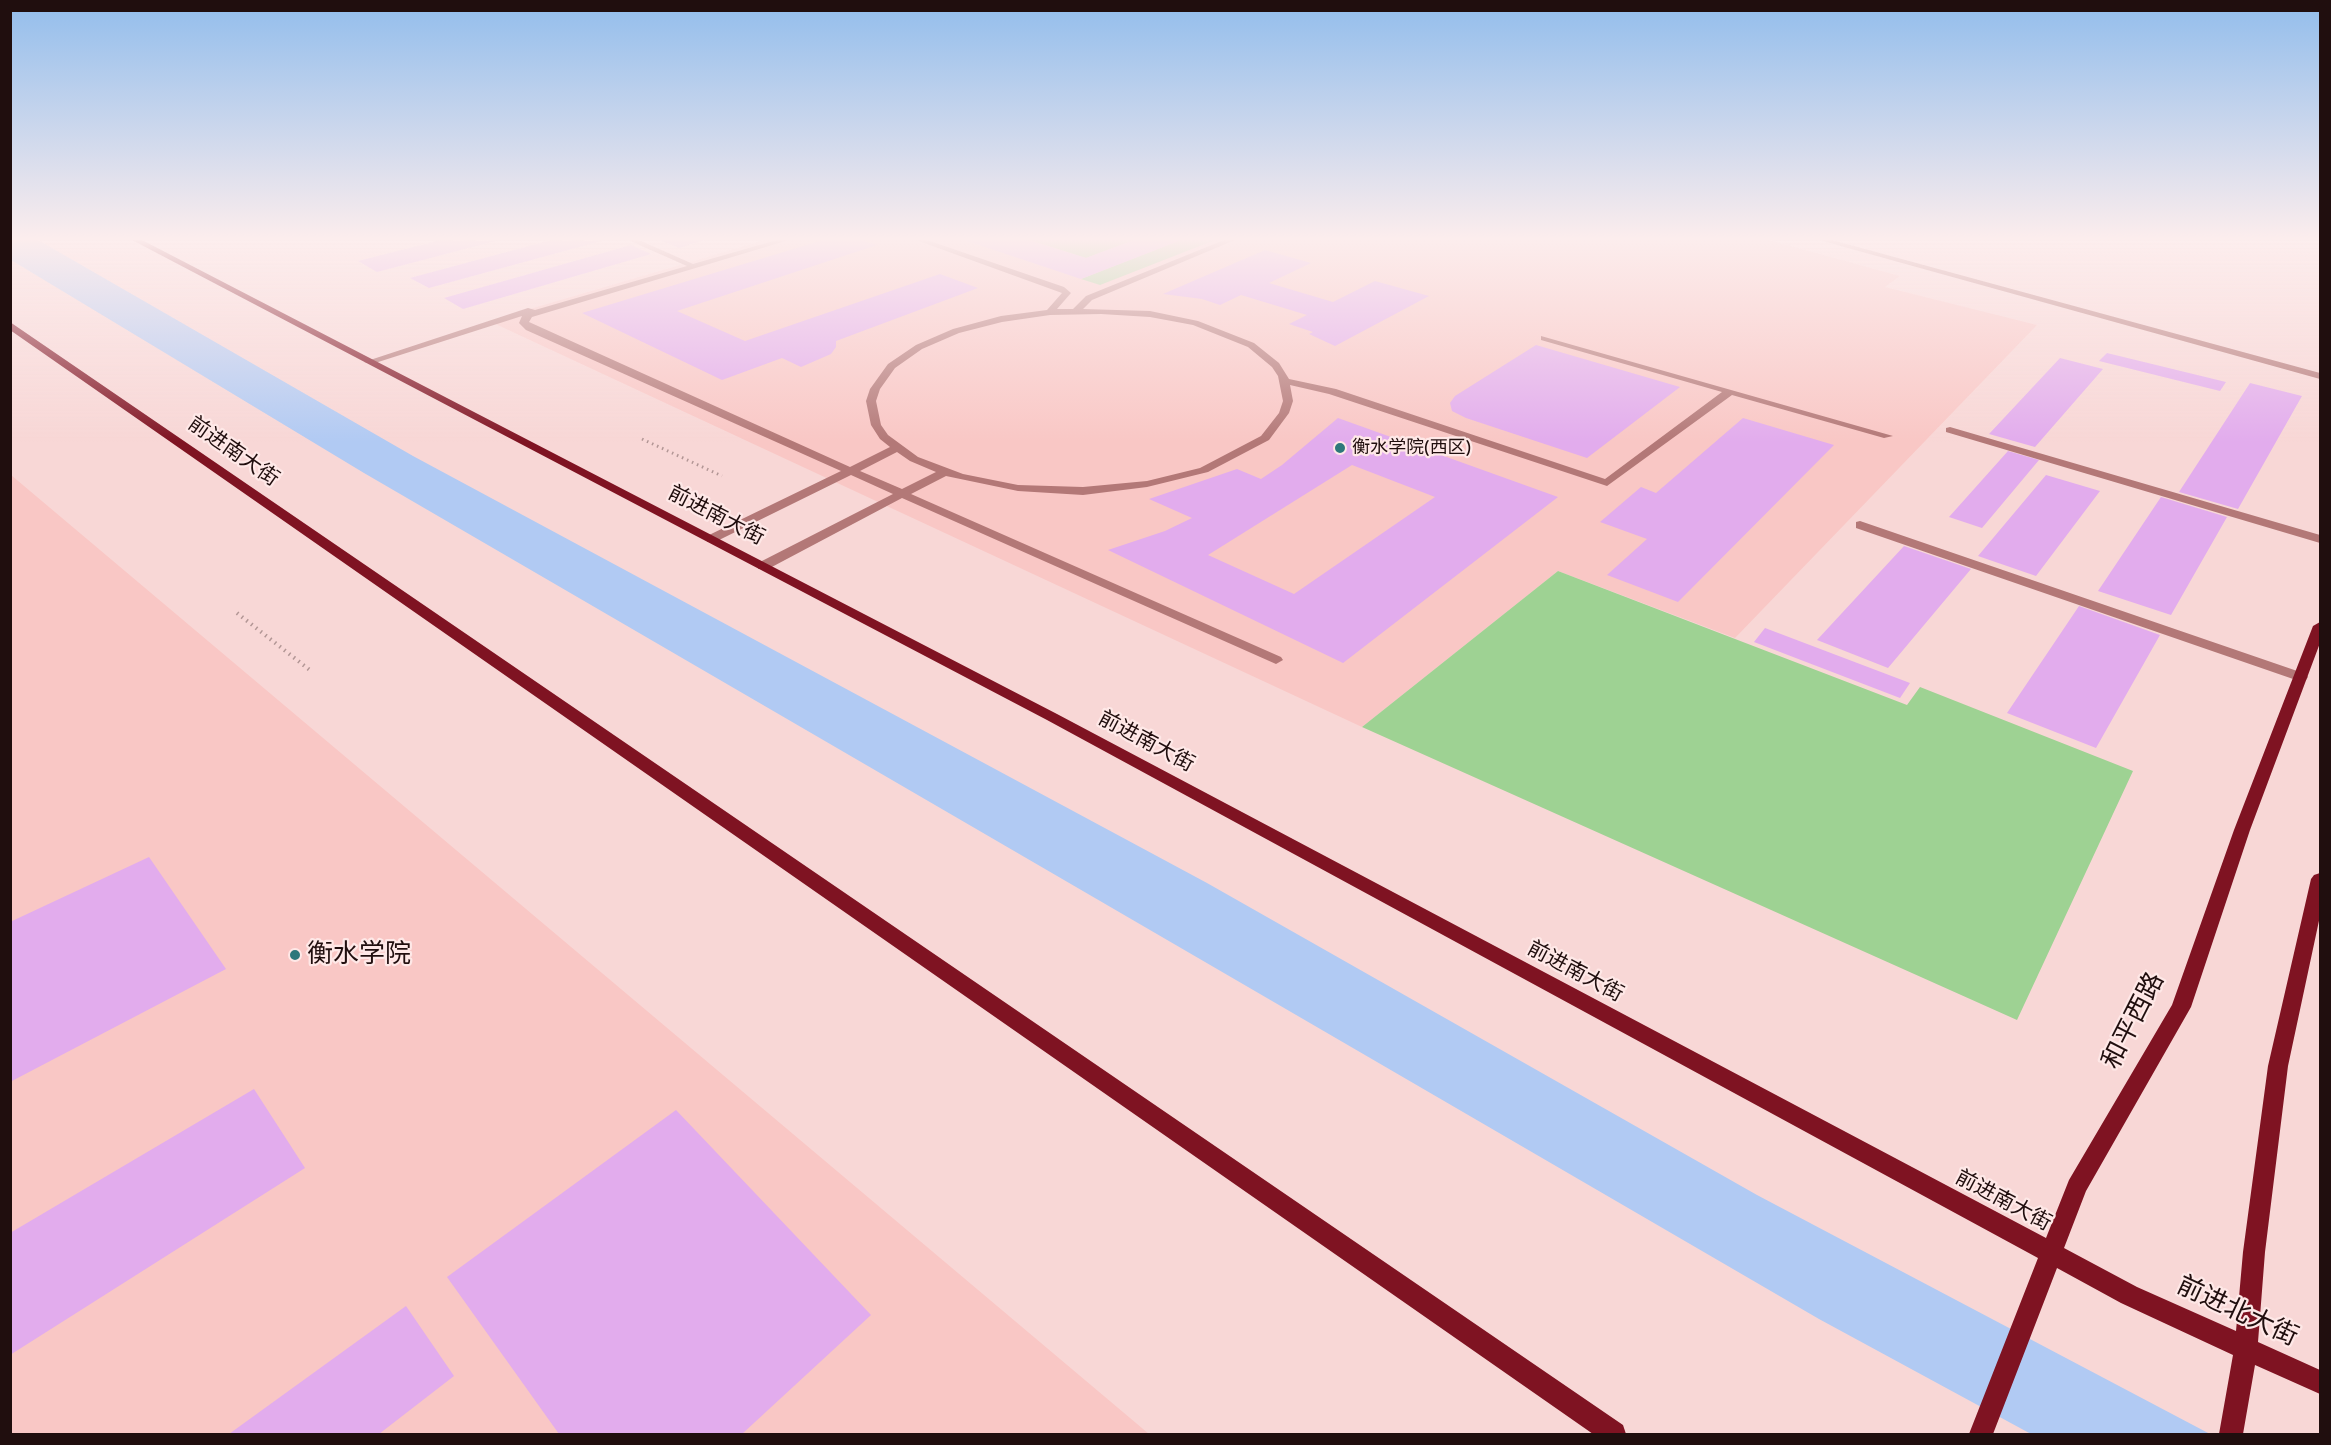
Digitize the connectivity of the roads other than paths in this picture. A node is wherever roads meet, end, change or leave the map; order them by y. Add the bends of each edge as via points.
1 (265, 307) edge
2 (540, 307) edge
3 (555, 307) edge
4 (1054, 307) edge
5 (1080, 307) edge
6 (2069, 307) edge
7 (1076, 311) junction
8 (1050, 312) junction
9 (10, 325) edge
10 (1544, 338) dead end
11 (369, 362) junction
12 (2320, 376) edge
13 (1285, 381) junction
14 (1730, 391) junction
15 (1950, 430) dead end
16 (1888, 436) dead end
17 (897, 448) junction
18 (850, 471) junction
19 (944, 472) junction
20 (902, 494) junction
21 (1860, 525) dead end
22 (711, 539) junction
23 (2320, 539) edge
24 (763, 566) junction
25 (2320, 626) edge
26 (1276, 660) dead end
27 (2301, 677) junction
28 (2320, 879) edge
29 (2052, 1253) junction
30 (2130, 1294) joint
31 (2246, 1348) junction
32 (2320, 1382) edge
33 (1614, 1434) edge
34 (1981, 1434) edge
35 (2231, 1434) edge

1 - 11 main road, 前进南大街
2 - 11 street
3 - 18 street via 529,315 524,323
4 - 8 street
5 - 7 street
6 - 12 street
7 - 8 street
7 - 13 street via 1150,314 1216,329 1265,355
8 - 17 street via 957,331 919,347 891,366 875,389 872,413 880,431
9 - 33 main road, 前进南大街
10 - 14 street
11 - 22 main road, 前进南大街
13 - 14 street via 1332,391 1607,483
13 - 19 street via 1288,400 1284,413 1264,438 1228,460 1177,478 1116,488 1050,490 988,484
14 - 16 street
15 - 23 street
17 - 18 street
17 - 19 street
18 - 20 street
18 - 22 street
19 - 20 street
20 - 24 street
20 - 26 street
21 - 27 street
22 - 24 main road, 前进南大街
24 - 29 main road, 前进南大街
25 - 27 main road, 和平西路
27 - 29 main road, 和平西路 via 2242,830 2181,1007 2077,1187
28 - 31 main road via 2278,1066
29 - 30 main road, 前进南大街
29 - 34 main road, 和平西路
30 - 31 main road, 前进北大街
31 - 32 main road, 前进北大街
31 - 35 main road

